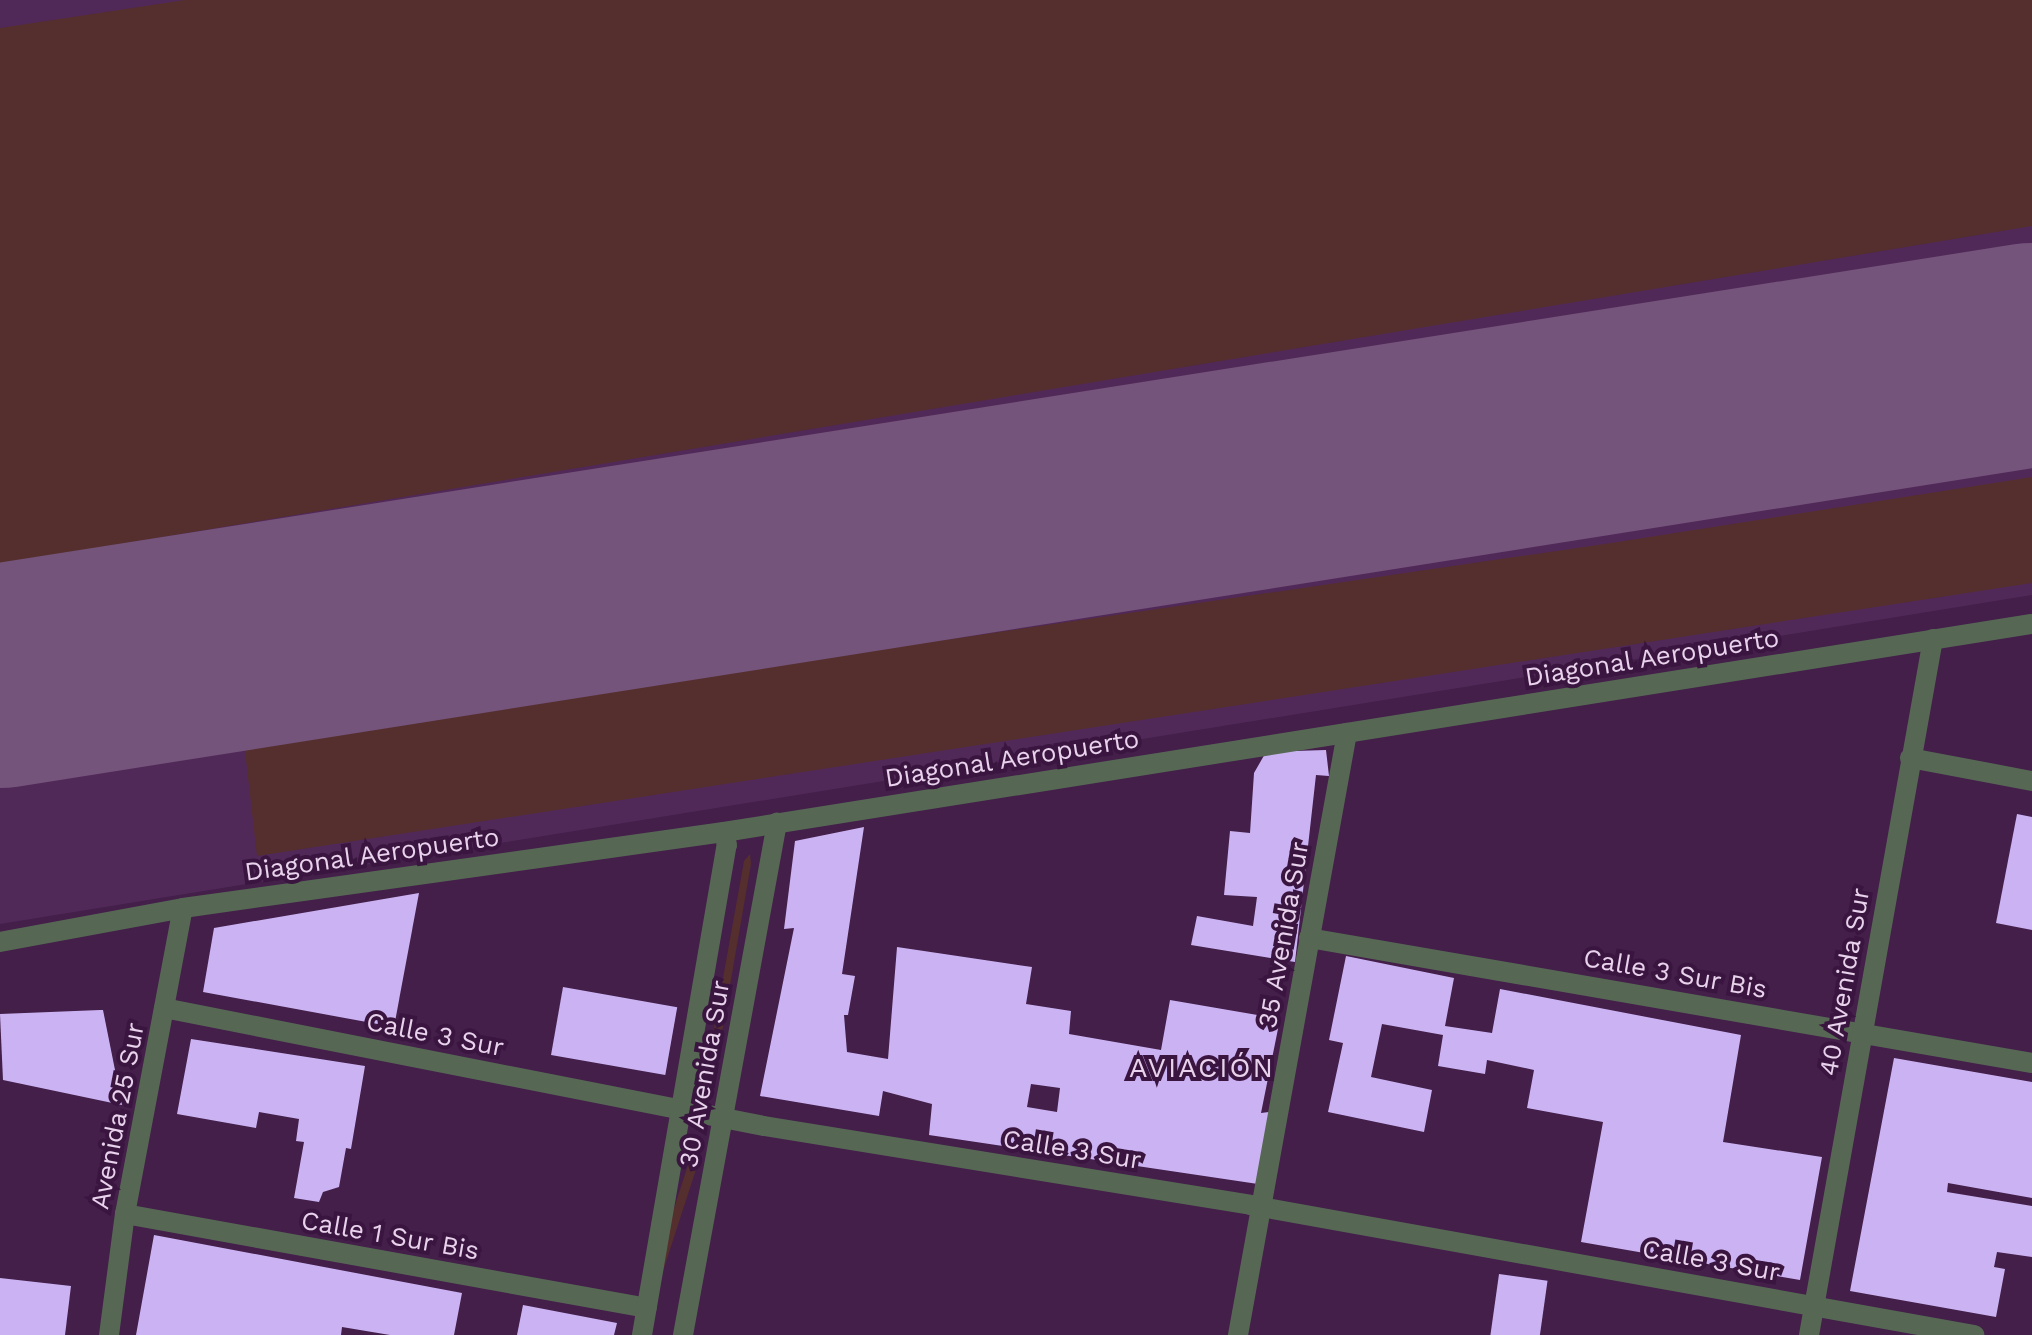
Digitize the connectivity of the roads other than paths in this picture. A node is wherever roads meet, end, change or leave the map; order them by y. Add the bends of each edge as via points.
1 (2032, 624) edge
2 (1933, 639) junction
3 (1347, 733) junction
4 (1910, 758) junction
5 (2032, 781) edge
6 (777, 823) junction
7 (724, 832) junction
8 (183, 908) junction
9 (1309, 938) junction
10 (0, 942) edge
11 (164, 1008) junction
12 (1862, 1032) junction
13 (2032, 1063) edge
14 (683, 1109) junction
15 (724, 1117) junction
16 (1261, 1207) junction
17 (125, 1214) junction
18 (1814, 1305) junction
19 (647, 1308) junction
20 (109, 1335) edge
21 (642, 1335) edge
22 (683, 1335) edge
23 (1238, 1335) edge
24 (1809, 1335) edge
25 (1974, 1335) edge

1 - 2 street, Diagonal Aeropuerto
2 - 3 street, Diagonal Aeropuerto
2 - 4 street, 40 Avenida Sur
3 - 6 street, Diagonal Aeropuerto
3 - 9 street, 35 Avenida Sur
4 - 5 street
4 - 12 street, 40 Avenida Sur
6 - 7 street, Diagonal Aeropuerto
6 - 15 street, 30 Avenida Sur
7 - 8 street, Diagonal Aeropuerto
7 - 14 street, 30 Avenida Sur via 727,845
8 - 10 street, Diagonal Aeropuerto
8 - 11 street, Avenida 25 Sur
9 - 12 street, Calle 3 Sur Bis
9 - 16 street, 35 Avenida Sur
11 - 14 street, Calle 3 Sur
11 - 17 street, Avenida 25 Sur
12 - 13 street, Calle 3 Sur Bis
12 - 18 street, 40 Avenida Sur
14 - 15 street, Calle 3 Sur
14 - 19 street, 30 Avenida Sur
15 - 16 street, Calle 3 Sur
15 - 22 street, 30 Avenida Sur
16 - 18 street, Calle 3 Sur
16 - 23 street, 35 Avenida Sur
17 - 19 street, Calle 1 Sur Bis
17 - 20 street, Avenida 25 Sur
18 - 24 street, 40 Avenida Sur
18 - 25 street, Calle 3 Sur
19 - 21 street, 30 Avenida Sur

